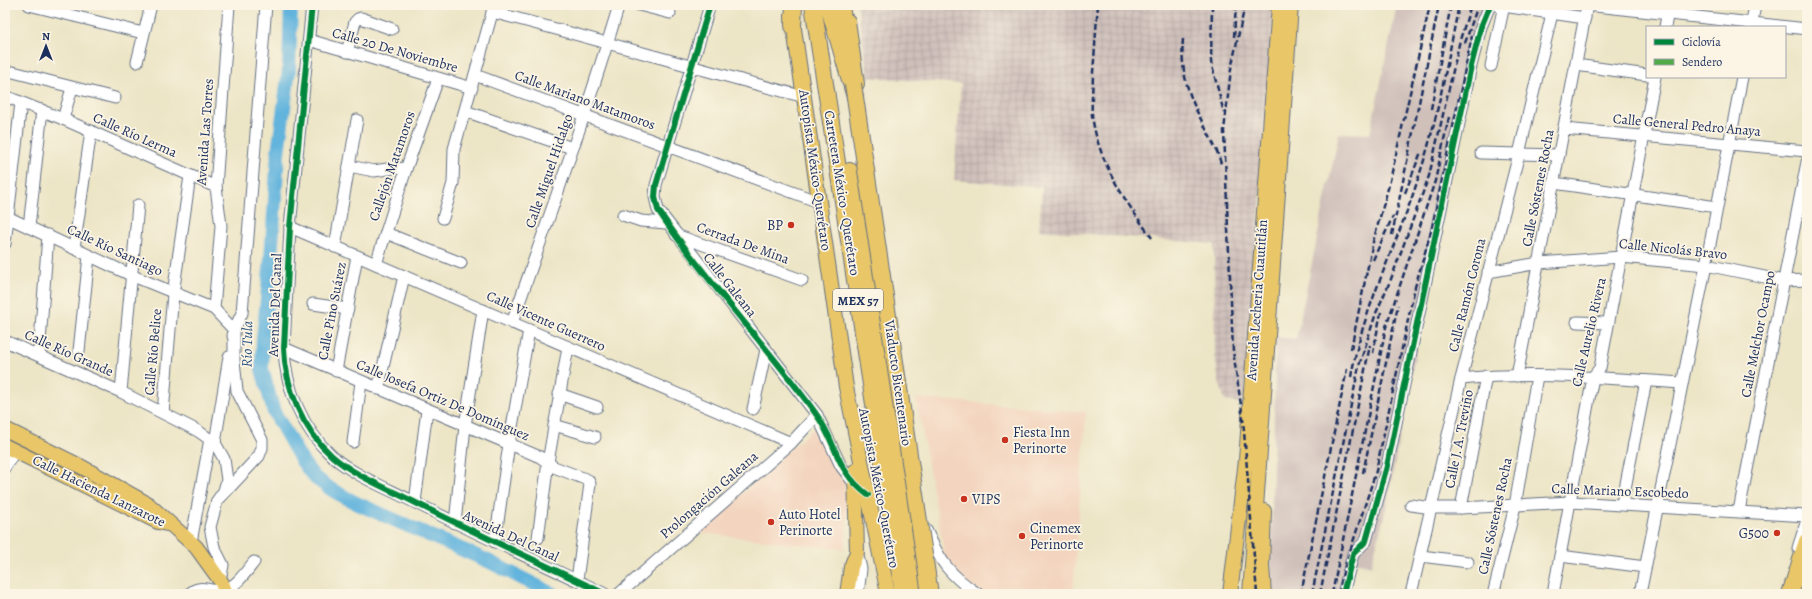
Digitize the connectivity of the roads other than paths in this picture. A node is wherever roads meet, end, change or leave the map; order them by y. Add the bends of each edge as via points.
1 (29, 5) edge
2 (150, 5) edge
3 (229, 5) edge
4 (266, 5) edge
5 (312, 5) edge
6 (619, 5) edge
7 (639, 5) edge
8 (710, 5) edge
9 (790, 5) edge
10 (794, 5) edge
11 (813, 5) edge
12 (824, 5) edge
13 (828, 5) edge
14 (841, 5) edge
15 (845, 5) edge
16 (1279, 5) edge
17 (1291, 5) edge
18 (1490, 5) edge
19 (1502, 5) edge
20 (1587, 5) edge
21 (1755, 5) edge
22 (1617, 7) edge
23 (493, 9) edge
24 (1553, 9) edge
25 (1668, 10) edge
26 (670, 12) dead end
27 (1585, 18) junction
28 (1752, 25) edge
29 (793, 26) junction
30 (1665, 26) edge
31 (1766, 26) edge
32 (1786, 27) edge
33 (392, 29) dead end
34 (1807, 29) edge
35 (143, 33) junction
36 (309, 40) junction
37 (608, 42) junction
38 (347, 52) junction
39 (137, 62) dead end
40 (1576, 65) junction
41 (1491, 66) dead end
42 (692, 68) junction
43 (13, 72) dead end
44 (475, 75) junction
45 (1646, 75) edge
46 (1655, 78) edge
47 (1742, 78) edge
48 (438, 79) junction
49 (72, 88) junction
50 (472, 88) junction
51 (5, 96) edge
52 (805, 97) junction
53 (115, 98) dead end
54 (21, 102) junction
55 (42, 110) junction
56 (466, 111) junction
57 (585, 116) junction
58 (63, 119) junction
59 (357, 120) dead end
60 (861, 122) junction
61 (1564, 130) junction
62 (90, 132) junction
63 (1644, 137) junction
64 (1729, 144) junction
65 (668, 146) junction
66 (572, 148) junction
67 (1807, 151) edge
68 (1481, 153) dead end
69 (1519, 154) junction
70 (1559, 155) junction
71 (1807, 162) edge
72 (349, 166) junction
73 (406, 169) junction
74 (190, 176) junction
75 (1554, 183) junction
76 (216, 187) junction
77 (1633, 195) junction
78 (819, 202) junction
79 (138, 205) dead end
80 (1717, 207) junction
81 (623, 215) dead end
82 (6, 216) edge
83 (443, 218) dead end
84 (666, 223) junction
85 (29, 227) junction
86 (290, 227) junction
87 (386, 233) junction
88 (675, 234) junction
89 (48, 235) junction
90 (5, 244) edge
91 (335, 246) junction
92 (74, 248) junction
93 (89, 256) junction
94 (357, 256) junction
95 (1621, 257) junction
96 (461, 263) dead end
97 (1539, 263) junction
98 (376, 264) junction
99 (1706, 265) junction
100 (1488, 272) junction
101 (132, 276) junction
102 (404, 276) junction
103 (802, 280) dead end
104 (1807, 280) edge
105 (1784, 281) junction
106 (890, 292) junction
107 (174, 294) junction
108 (313, 304) dead end
109 (214, 309) junction
110 (348, 309) junction
111 (483, 310) junction
112 (1577, 322) dead end
113 (512, 323) junction
114 (1608, 323) junction
115 (234, 330) junction
116 (529, 330) junction
117 (5, 341) edge
118 (568, 347) junction
119 (284, 348) junction
120 (766, 350) junction
121 (79, 351) dead end
122 (39, 355) junction
123 (336, 371) junction
124 (1486, 376) junction
125 (1517, 376) junction
126 (1537, 376) junction
127 (1594, 378) junction
128 (1461, 379) junction
129 (1646, 381) junction
130 (361, 382) junction
131 (1682, 383) junction
132 (378, 389) junction
133 (121, 392) junction
134 (559, 394) junction
135 (596, 407) dead end
136 (753, 409) dead end
137 (427, 410) junction
138 (163, 414) junction
139 (817, 416) junction
140 (1262, 421) junction
141 (554, 425) junction
142 (465, 426) junction
143 (5, 429) edge
144 (595, 437) dead end
145 (212, 441) junction
146 (353, 442) dead end
147 (791, 443) junction
148 (509, 444) junction
149 (10, 449) edge
150 (895, 461) junction
151 (548, 462) junction
152 (5, 467) edge
153 (862, 491) junction
154 (217, 502) junction
155 (415, 502) junction
156 (1571, 502) junction
157 (1622, 504) junction
158 (1410, 505) dead end
159 (1515, 506) junction
160 (1658, 506) junction
161 (1432, 508) junction
162 (1460, 508) junction
163 (1739, 512) junction
164 (1807, 516) edge
165 (1807, 520) edge
166 (455, 523) junction
167 (172, 526) junction
168 (926, 530) junction
169 (538, 538) dead end
170 (1807, 541) edge
171 (191, 542) junction
172 (495, 542) junction
173 (857, 552) junction
174 (1421, 556) junction
175 (1560, 556) junction
176 (254, 562) dead end
177 (1468, 562) dead end
178 (1645, 567) junction
179 (576, 580) junction
180 (226, 588) edge
181 (1494, 591) dead end
182 (190, 594) edge
183 (605, 594) edge
184 (619, 594) edge
185 (847, 594) edge
186 (858, 594) edge
187 (888, 594) edge
188 (904, 594) edge
189 (914, 594) edge
190 (930, 594) edge
191 (937, 594) edge
192 (978, 594) edge
193 (1230, 594) edge
194 (1250, 594) edge
195 (1264, 594) edge
196 (1343, 594) edge
197 (1412, 594) edge
198 (1553, 594) edge
199 (1640, 594) edge
200 (1784, 594) edge
201 (1790, 594) edge

1 - 35 street
2 - 35 street
3 - 76 street, Avenida Las Torres
4 - 115 street via 242,314
5 - 36 street, Avenida Del Canal
6 - 37 street, Calle Miguel Hidalgo
7 - 26 street
8 - 42 street, Calle Galeana
9 - 29 main road, Autopista México-Querétaro
10 - 29 highway
11 - 188 highway, Carretera México - Querétaro / MEX 57
12 - 150 highway, Carretera México - Querétaro / MEX 57
13 - 60 highway
14 - 60 highway, Viaducto Bicentenario, bridge
15 - 60 main road
16 - 193 main road, Avenida Lecheria Cuautitlán via 1246,460
17 - 140 main road, Avenida Lecheria Cuautitlán
18 - 196 street via 1481,27 1471,66 1387,466 1366,541 1353,554
19 - 24 street
19 - 41 street
20 - 22 street
20 - 27 street, Calle Sóstenes Rocha
21 - 28 street
22 - 25 street
23 - 37 street
23 - 44 street
24 - 27 street
24 - 69 street, Calle Ramón Corona
25 - 28 street
25 - 30 street
27 - 40 street, Calle Sóstenes Rocha
28 - 31 street
29 - 52 main road, Autopista México-Querétaro
32 - 34 street
33 - 38 street via 358,19
35 - 39 street
36 - 38 street, Calle 20 De Noviembre
36 - 86 street, Avenida Del Canal
37 - 42 street
37 - 57 street, Calle Miguel Hidalgo
38 - 48 street, Calle 20 De Noviembre
40 - 45 street
40 - 61 street, Calle Sóstenes Rocha
42 - 52 street
42 - 65 street, Calle Galeana
43 - 49 street
44 - 50 street
44 - 57 street, Calle Mariano Matamoros
46 - 63 street, Calle Aurelio Rivera
47 - 64 street
48 - 50 street, Calle 20 De Noviembre
48 - 73 street, Callejón Matamoros
49 - 53 street
49 - 58 street
50 - 56 street
51 - 54 street, Calle Río Lerma
52 - 78 main road, Autopista México-Querétaro
54 - 55 street, Calle Río Lerma
54 - 82 street
55 - 58 street, Calle Río Lerma
55 - 85 street
56 - 66 street
56 - 83 street via 454,149 452,183
57 - 65 street, Calle Mariano Matamoros
57 - 66 street, Calle Miguel Hidalgo
58 - 62 street, Calle Río Lerma
59 - 72 street
60 - 106 main road
60 - 190 highway, Viaducto Bicentenario, bridge
61 - 63 street, Calle General Pedro Anaya
61 - 70 street, Calle Sóstenes Rocha
62 - 74 street, Calle Río Lerma
62 - 92 street
63 - 64 street, Calle General Pedro Anaya
63 - 77 street, Calle Aurelio Rivera
64 - 67 street, Calle General Pedro Anaya
64 - 80 street
65 - 78 street, Calle Mariano Matamoros
65 - 84 street, Calle Galeana via 655,197 658,210
66 - 113 street, Calle Miguel Hidalgo
68 - 69 street
69 - 70 street
69 - 100 street, Calle Ramón Corona
70 - 75 street, Calle Sóstenes Rocha
71 - 105 street, Calle Melchor Ocampo
72 - 73 street via 374,171
72 - 91 street
73 - 87 street, Callejón Matamoros
74 - 76 street, Calle Río Lerma
74 - 107 street, Calle Río Belice
75 - 77 street
75 - 97 street, Calle Sóstenes Rocha
76 - 109 street, Avenida Las Torres via 221,226
77 - 80 street
77 - 95 street, Calle Aurelio Rivera
78 - 153 main road, Autopista México-Querétaro
79 - 101 street, Calle Río Grande
80 - 99 street
81 - 84 street via 641,221
82 - 85 street, Calle Río Santiago
82 - 90 street
84 - 88 street, Calle Galeana
85 - 89 street, Calle Río Santiago
86 - 91 street, Calle Vicente Guerrero
86 - 119 street, Avenida Del Canal
87 - 96 street
87 - 98 street, Callejón Matamoros
88 - 103 street, Cerrada De Mina
88 - 120 street, Calle Galeana
89 - 92 street, Calle Río Santiago
89 - 122 street
91 - 94 street, Calle Vicente Guerrero
92 - 93 street, Calle Río Santiago
93 - 101 street, Calle Río Santiago
93 - 121 street
94 - 98 street, Calle Vicente Guerrero
94 - 110 street, Calle Pino Suárez
95 - 97 street, Calle Nicolás Bravo
95 - 99 street, Calle Nicolás Bravo
95 - 114 street, Calle Aurelio Rivera
97 - 100 street, Calle Nicolás Bravo
97 - 125 street, Calle Sóstenes Rocha
98 - 102 street, Calle Vicente Guerrero
99 - 105 street, Calle Nicolás Bravo
99 - 131 street
100 - 128 street, Calle Ramón Corona
101 - 107 street, Calle Río Santiago
101 - 133 street, Calle Río Grande
102 - 111 street, Calle Vicente Guerrero
102 - 132 street
104 - 105 street, Calle Nicolás Bravo
105 - 163 street, Calle Melchor Ocampo
106 - 150 highway
106 - 168 main road via 904,371
107 - 109 street, Calle Río Santiago
107 - 138 street, Calle Río Belice
108 - 110 street
109 - 115 street
110 - 123 street, Calle Pino Suárez
111 - 113 street, Calle Vicente Guerrero
111 - 142 street
112 - 114 street
113 - 116 street, Calle Vicente Guerrero
114 - 127 street, Calle Aurelio Rivera via 1600,368
115 - 145 street
115 - 154 street via 237,391 262,440 262,448 258,456
116 - 118 street, Calle Vicente Guerrero
116 - 148 street
117 - 122 street, Calle Río Grande
118 - 134 street
118 - 147 street, Calle Vicente Guerrero
119 - 123 street, Calle Josefa Ortiz De Domínguez
119 - 155 street, Avenida Del Canal via 284,368 306,426 331,455 352,471
120 - 136 street
120 - 139 street, Calle Galeana
122 - 133 street, Calle Río Grande
123 - 130 street, Calle Josefa Ortiz De Domínguez
124 - 125 street
124 - 128 street
124 - 162 street, Calle J. A. Treviño
125 - 126 street
126 - 127 street
126 - 159 street, Calle Sóstenes Rocha
127 - 129 street
127 - 156 street, Calle Aurelio Rivera
128 - 161 street, Calle Ramón Corona
129 - 131 street
129 - 157 street
130 - 132 street, Calle Josefa Ortiz De Domínguez
130 - 146 street
131 - 160 street
132 - 137 street, Calle Josefa Ortiz De Domínguez
133 - 138 street, Calle Río Grande
134 - 135 street
134 - 141 street
137 - 142 street, Calle Josefa Ortiz De Domínguez
137 - 155 street
138 - 145 street, Calle Río Grande
139 - 147 street, Prolongación Galeana
139 - 153 street, Calle Galeana via 841,466
140 - 194 main road, Avenida Lecheria Cuautitlán
140 - 195 main road via 1267,456 1262,566
141 - 144 street
141 - 151 street
142 - 148 street, Calle Josefa Ortiz De Domínguez
142 - 166 street
143 - 167 main road, Calle Hacienda Lanzarote via 128,491 148,504
145 - 154 street via 224,459 227,470 224,491
145 - 171 street
147 - 184 street, Prolongación Galeana
148 - 151 street, Calle Josefa Ortiz De Domínguez
148 - 172 street
149 - 152 street
149 - 167 main road, Calle Hacienda Lanzarote via 158,522
150 - 189 highway, Carretera México - Querétaro / MEX 57
151 - 169 street
151 - 179 street, Calle Josefa Ortiz De Domínguez via 554,467 590,481
153 - 173 main road
153 - 187 main road, Autopista México-Querétaro
154 - 180 street via 210,527 214,547 223,565
155 - 166 street, Avenida Del Canal
156 - 157 street, Calle Mariano Escobedo
156 - 159 street, Calle Mariano Escobedo
156 - 175 street, Calle Aurelio Rivera
157 - 160 street, Calle Mariano Escobedo
158 - 161 street, Calle Mariano Escobedo
159 - 162 street, Calle Mariano Escobedo
159 - 181 street, Calle Sóstenes Rocha
160 - 163 street, Calle Mariano Escobedo
160 - 178 street
161 - 162 street, Calle Mariano Escobedo
161 - 174 street, Calle Ramón Corona
163 - 164 street, Calle Mariano Escobedo
165 - 200 street
166 - 172 street, Avenida Del Canal
167 - 171 main road, Calle Hacienda Lanzarote
168 - 191 main road
168 - 192 street via 936,554 946,568
170 - 201 highway
171 - 180 main road, Calle Hacienda Lanzarote
172 - 179 street, Avenida Del Canal
173 - 185 main road via 851,567
173 - 186 street via 861,569
174 - 177 street
174 - 197 street, Calle Ramón Corona
175 - 178 street
175 - 198 street, Calle Aurelio Rivera
176 - 180 street via 238,581
178 - 199 street
179 - 183 street, Avenida Del Canal
180 - 182 street via 198,588

